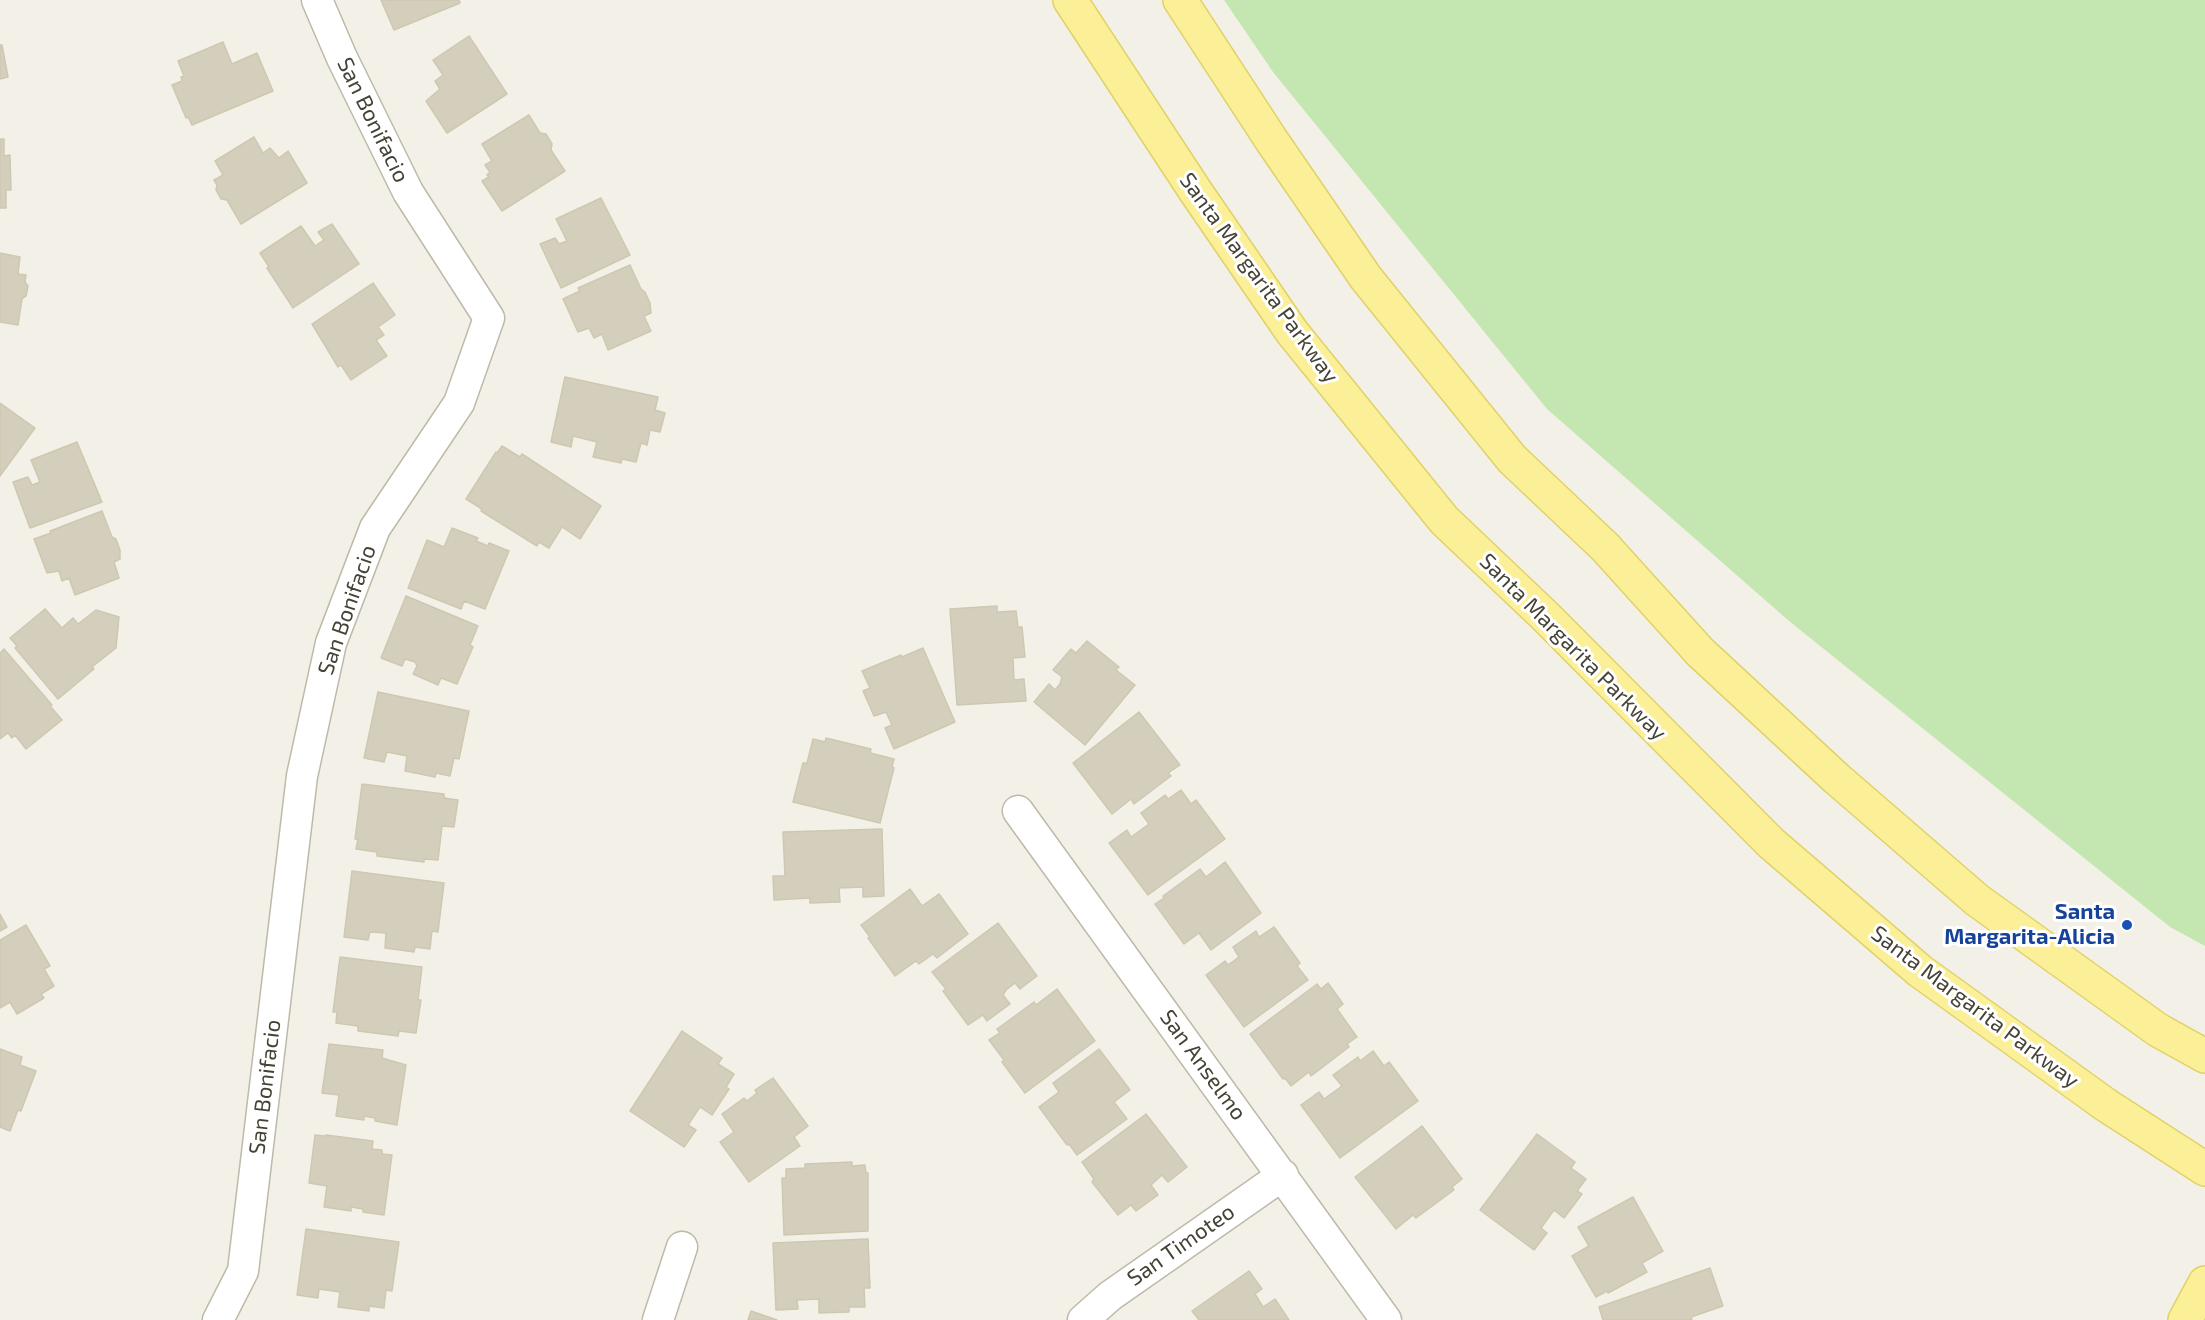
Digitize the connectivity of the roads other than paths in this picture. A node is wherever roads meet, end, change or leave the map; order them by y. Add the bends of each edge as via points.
1 (317, 0) edge
2 (1070, 0) edge
3 (1180, 0) edge
4 (1018, 810) dead end
5 (2205, 1056) edge
6 (2205, 1168) edge
7 (1283, 1175) junction
8 (682, 1247) dead end
9 (2205, 1283) edge
10 (218, 1320) edge
11 (658, 1320) edge
12 (1083, 1320) edge
13 (1386, 1320) edge
14 (2185, 1320) edge

1 - 10 street, San Bonifacio via 408,192 489,318 459,403 375,528 331,643 302,776 243,1271
2 - 6 main road, Santa Margarita Parkway via 1292,332 1444,520 1771,843 1920,971 2106,1106
3 - 5 main road via 1366,278 1512,459 1605,547 1700,652 1836,778 1977,900 2158,1030
4 - 7 street, San Anselmo
7 - 12 street, San Timoteo via 1110,1296
7 - 13 street, San Anselmo
8 - 11 street
9 - 14 main road

